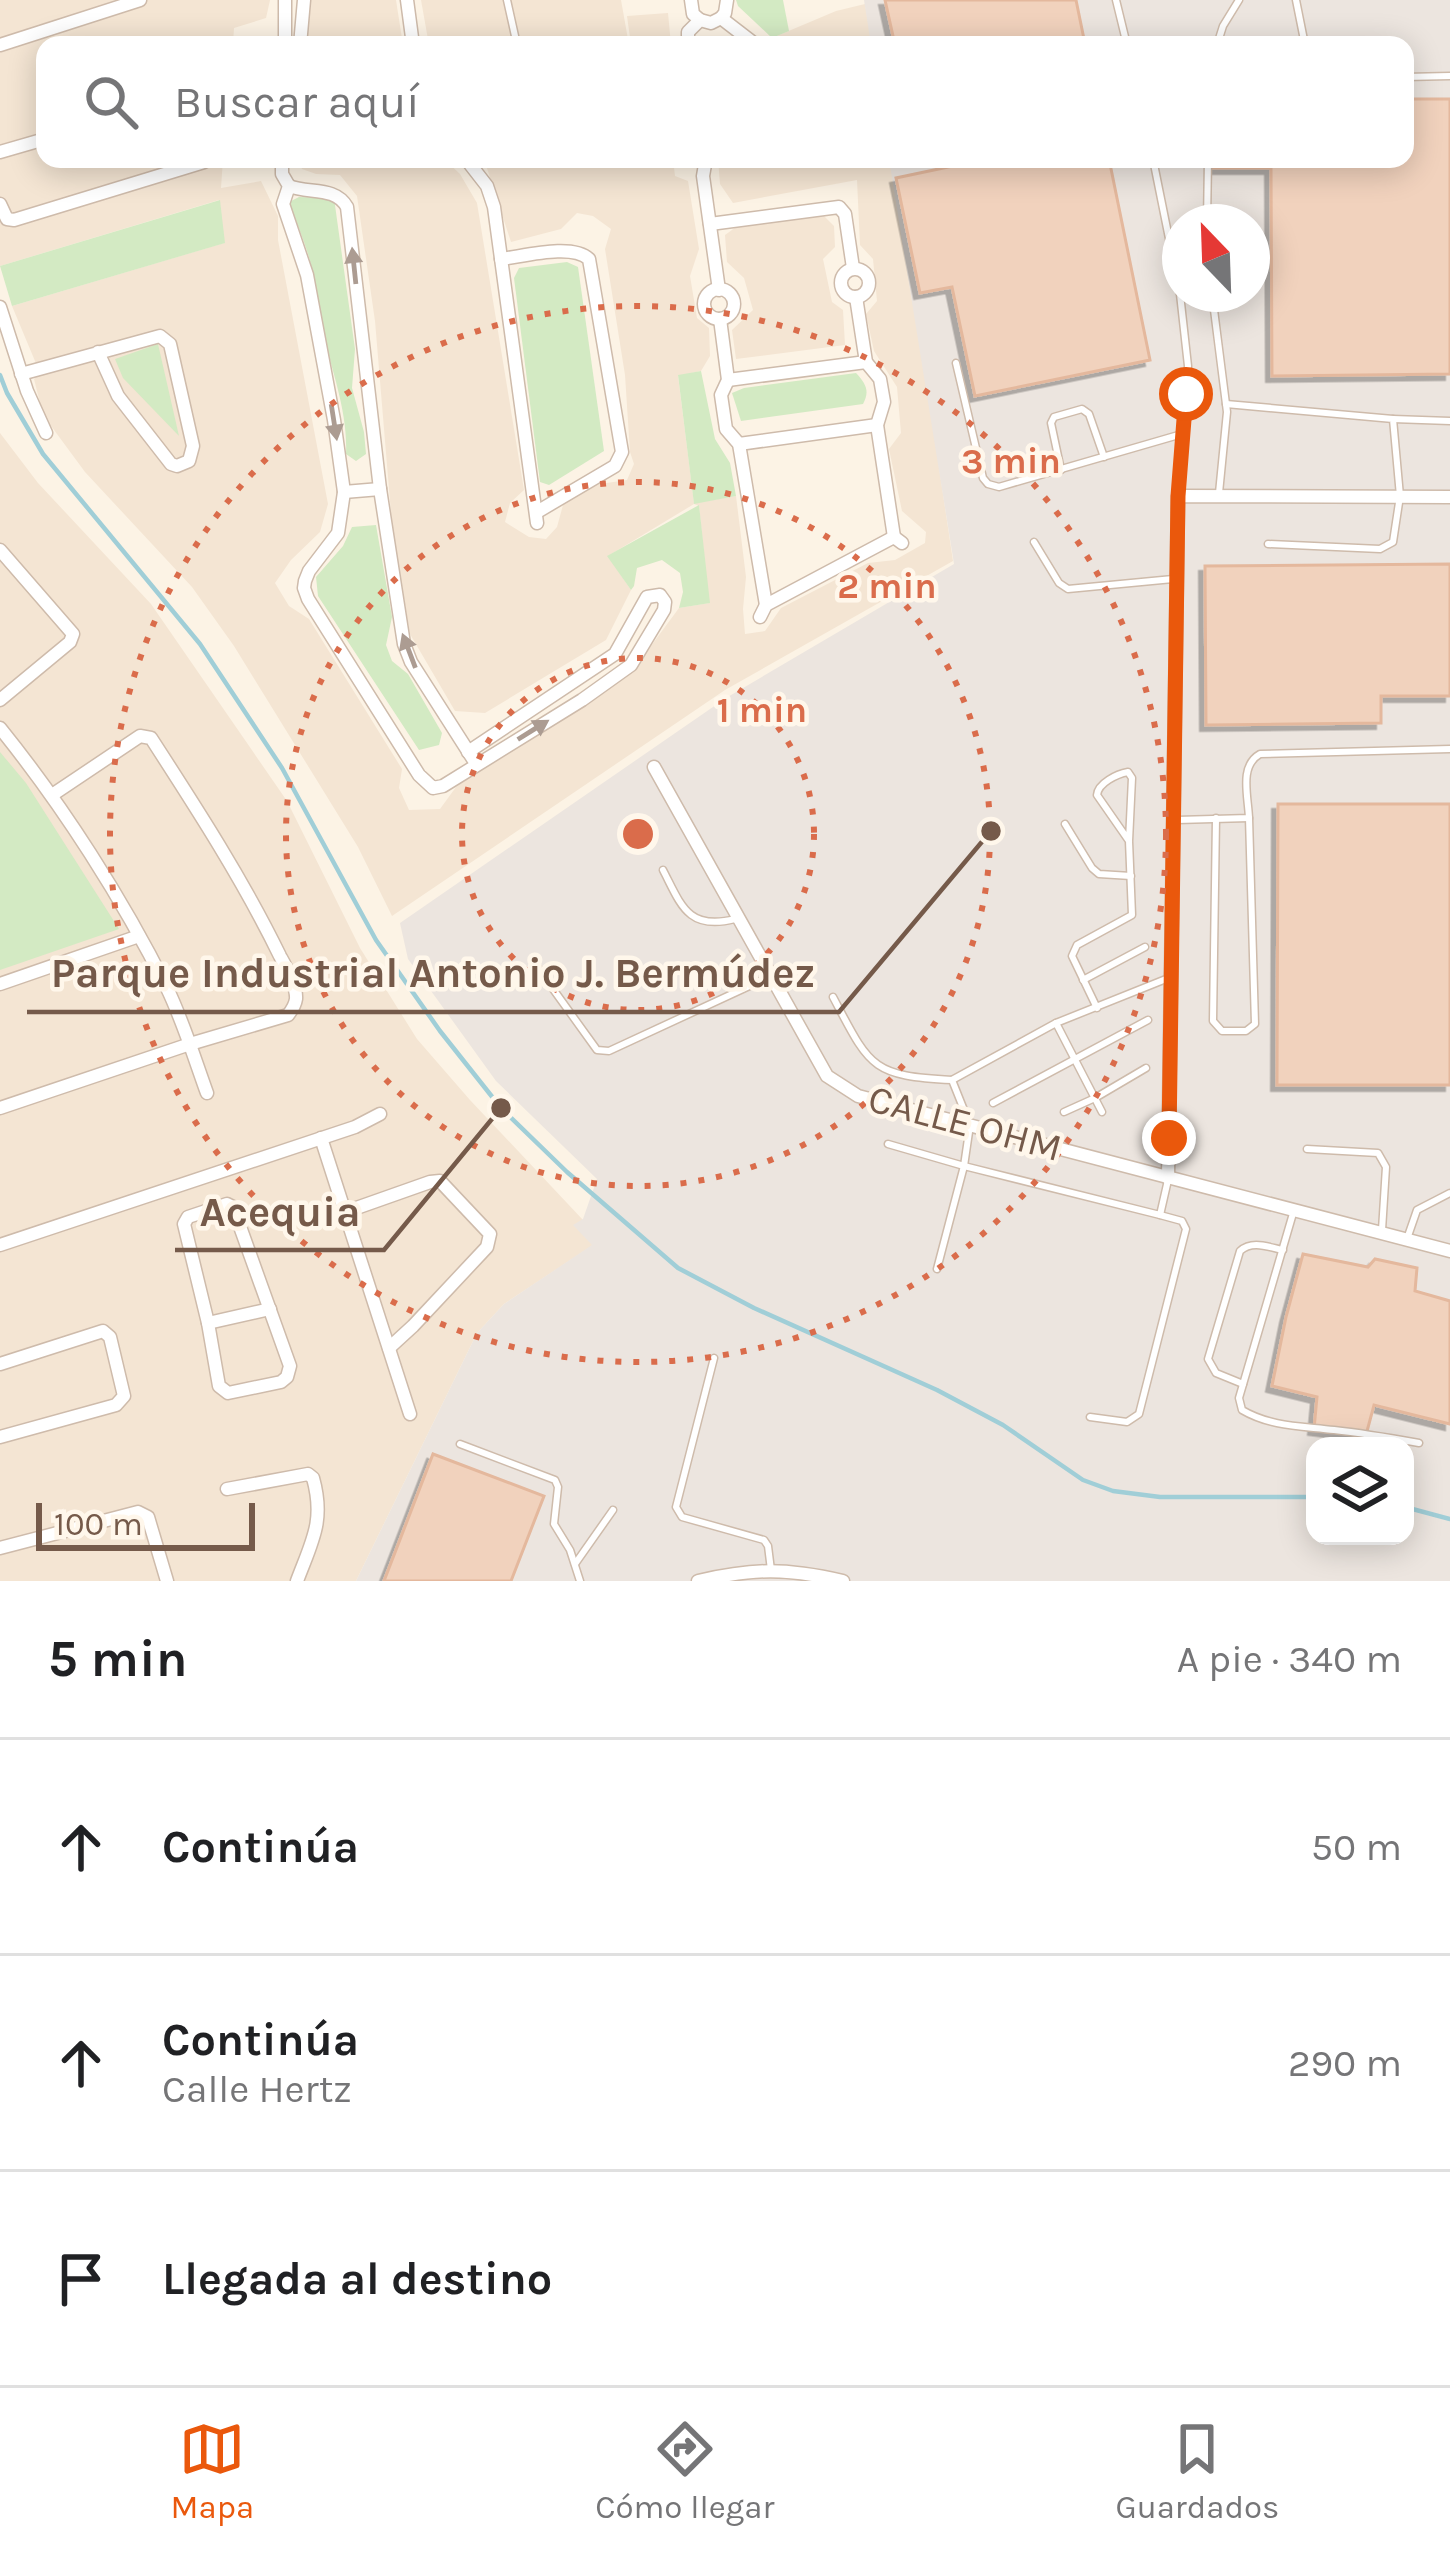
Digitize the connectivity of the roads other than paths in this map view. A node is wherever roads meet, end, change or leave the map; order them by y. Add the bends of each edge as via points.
1 (140, 0) edge
2 (285, 0) edge
3 (304, 0) edge
4 (406, 0) edge
5 (507, 0) edge
6 (691, 0) edge
7 (727, 0) edge
8 (1116, 0) edge
9 (1239, 0) edge
10 (1296, 0) edge
11 (721, 18) junction
12 (700, 20) junction
13 (285, 36) edge
14 (300, 36) edge
15 (412, 36) edge
16 (515, 36) edge
17 (690, 36) edge
18 (744, 36) edge
19 (1125, 36) edge
20 (1220, 36) edge
21 (1303, 36) edge
22 (0, 45) edge
23 (1414, 76) edge
24 (1450, 76) edge
25 (36, 142) edge
26 (0, 152) edge
27 (184, 168) edge
28 (282, 168) edge
29 (473, 168) edge
30 (697, 168) edge
31 (704, 168) edge
32 (1155, 168) edge
33 (1208, 168) edge
34 (703, 176) junction
35 (289, 186) junction
36 (0, 204) edge
37 (1162, 204) edge
38 (1207, 204) edge
39 (710, 224) junction
40 (501, 260) junction
41 (719, 290) junction
42 (0, 307) edge
43 (1182, 312) edge
44 (1214, 312) edge
45 (720, 319) junction
46 (98, 352) junction
47 (866, 362) junction
48 (956, 363) dead end
49 (21, 374) junction
50 (728, 380) junction
51 (1226, 404) junction
52 (1393, 418) junction
53 (1450, 421) edge
54 (877, 425) junction
55 (46, 433) dead end
56 (1182, 434) junction
57 (739, 444) junction
58 (1105, 457) junction
59 (1061, 470) junction
60 (380, 489) junction
61 (344, 492) junction
62 (1178, 496) junction
63 (1218, 496) junction
64 (1400, 496) junction
65 (1450, 496) edge
66 (1034, 542) dead end
67 (1268, 544) dead end
68 (0, 550) edge
69 (1177, 578) junction
70 (571, 684) junction
71 (0, 700) edge
72 (582, 700) junction
73 (0, 728) edge
74 (1450, 749) edge
75 (468, 752) junction
76 (476, 765) junction
77 (654, 767) dead end
78 (52, 795) junction
79 (1216, 818) junction
80 (1249, 818) junction
81 (1173, 820) junction
82 (1065, 824) dead end
83 (1129, 842) junction
84 (663, 870) dead end
85 (1131, 877) junction
86 (739, 919) junction
87 (139, 936) junction
88 (1145, 947) dead end
89 (535, 964) dead end
90 (771, 976) junction
91 (1171, 977) junction
92 (1083, 980) junction
93 (0, 984) edge
94 (833, 998) dead end
95 (1096, 1008) junction
96 (1148, 1020) dead end
97 (1056, 1023) junction
98 (190, 1044) junction
99 (1075, 1060) junction
100 (1146, 1069) dead end
101 (952, 1080) junction
102 (207, 1093) dead end
103 (1095, 1099) junction
104 (994, 1103) dead end
105 (0, 1108) edge
106 (1064, 1112) dead end
107 (1102, 1112) dead end
108 (380, 1114) dead end
109 (970, 1125) junction
110 (321, 1138) junction
111 (888, 1144) dead end
112 (1307, 1149) dead end
113 (964, 1166) junction
114 (1168, 1178) junction
115 (199, 1179) junction
116 (1450, 1193) edge
117 (208, 1209) junction
118 (1294, 1210) junction
119 (345, 1212) junction
120 (1160, 1215) junction
121 (1382, 1233) junction
122 (1407, 1240) junction
123 (0, 1245) edge
124 (1282, 1250) junction
125 (1450, 1251) edge
126 (937, 1269) dead end
127 (269, 1309) junction
128 (208, 1323) junction
129 (389, 1348) junction
130 (714, 1358) dead end
131 (0, 1364) edge
132 (1243, 1384) junction
133 (410, 1414) dead end
134 (1090, 1417) dead end
135 (0, 1437) edge
136 (1419, 1443) dead end
137 (460, 1444) dead end
138 (227, 1489) dead end
139 (613, 1510) dead end
140 (0, 1549) edge
141 (575, 1564) junction
142 (771, 1570) junction
143 (795, 1576) edge
144 (834, 1580) edge
145 (167, 1581) edge
146 (297, 1581) edge
147 (580, 1581) edge
148 (698, 1581) edge

1 - 22 street
2 - 13 street
3 - 14 street
4 - 15 street
5 - 16 lane
6 - 12 street
7 - 11 street
8 - 19 lane
9 - 20 lane
10 - 21 lane
11 - 12 street
11 - 18 street
12 - 17 street
23 - 24 lane
25 - 26 street
27 - 36 street via 14,220
28 - 35 street
29 - 40 street via 494,207
30 - 34 street
31 - 34 street
32 - 37 lane
33 - 38 lane
34 - 39 street
60 -> 35 street via 347,207 335,194
35 -> 61 street via 284,204 307,275
39 - 41 street
39 - 47 street via 838,207 854,268 869,282 856,297
40 - 40 street via 573,250 589,259 622,452 615,466 537,517
41 - 45 street via 705,305
41 - 45 street via 734,306
42 - 49 street
43 - 56 lane
44 - 51 lane
45 - 50 street
46 - 46 street via 118,396 171,464 189,461 193,446 167,339
46 - 49 street
47 - 50 street
47 - 54 street via 884,402
48 - 59 lane via 988,484
49 - 55 street
50 - 57 street via 721,395 726,429
51 - 52 lane
51 - 63 lane
52 - 53 lane
52 - 64 lane
54 - 57 street
54 - 57 street via 898,540 763,611
56 - 58 lane
56 - 62 lane
58 - 59 lane
58 - 59 lane via 1089,414 1054,417
60 - 61 street
75 -> 60 street via 404,644
61 - 76 street via 338,533 309,571 305,594 427,785 443,787
62 - 63 street
62 - 69 street
63 - 64 street
64 - 65 street
64 - 67 lane via 1393,542 1385,548
66 - 69 lane via 1068,589
68 - 71 street via 73,634
69 - 81 street
70 - 72 street
70 - 72 street via 614,655 643,601 663,598 664,610 631,665
70 - 75 street
76 -> 72 street
73 - 78 street
74 - 80 lane via 1260,754 1246,766
75 - 76 street
77 - 86 street, CALLE OHM
78 - 87 street
78 - 98 street via 140,736 151,738 268,931 296,996 293,1009
79 - 80 lane
79 - 80 lane via 1213,1021 1222,1031 1255,1024
79 - 81 lane
81 - 91 street
82 - 85 lane via 1099,874
83 - 83 lane via 1096,795 1128,772 1132,778
83 - 85 lane
84 - 86 lane via 693,918
85 - 92 lane via 1132,915 1073,950
86 - 90 street, CALLE OHM
87 - 93 street
87 - 98 street
88 - 92 lane
89 - 90 lane via 602,1052
90 - 109 street, CALLE OHM via 837,1084
91 - 95 lane
91 - 114 street
92 - 95 lane
94 - 101 lane via 856,1041 888,1073
95 - 97 lane
96 - 99 lane
97 - 99 lane
97 - 101 lane
98 - 102 street
98 - 105 street
99 - 103 lane
99 - 104 lane
100 - 103 lane
101 - 109 lane
103 - 106 lane
103 - 107 lane
108 - 110 street
109 - 113 lane
109 - 114 street, CALLE OHM
110 - 115 street
110 - 119 street
111 - 113 lane
112 - 121 lane via 1378,1153 1386,1167
113 - 120 lane
113 - 126 lane
114 - 118 street, CALLE OHM
114 - 120 lane
115 - 117 street
115 - 123 street
116 - 122 lane via 1417,1210
117 - 127 street via 233,1207
117 - 128 street via 184,1224
118 - 121 street, CALLE OHM
118 - 124 lane
119 - 129 street
119 - 129 street via 440,1181 490,1234 487,1247
120 - 134 lane via 1186,1229 1139,1414 1127,1422
121 - 122 street, CALLE OHM
122 - 125 street, CALLE OHM
124 - 132 lane
124 - 132 lane via 1245,1246 1233,1273 1208,1363
127 - 128 street
127 - 128 street via 290,1366 281,1382 221,1390
129 - 133 street
130 - 142 lane via 676,1508 682,1517 764,1540
131 - 135 street via 103,1331 124,1396 116,1405
132 - 136 lane via 1242,1410 1270,1422
137 - 141 lane via 555,1480 554,1524
138 - 146 street via 314,1478 319,1522
139 - 141 lane
140 - 145 street via 139,1511 148,1517
141 - 147 lane
142 - 143 street
142 - 148 street
143 - 144 street

